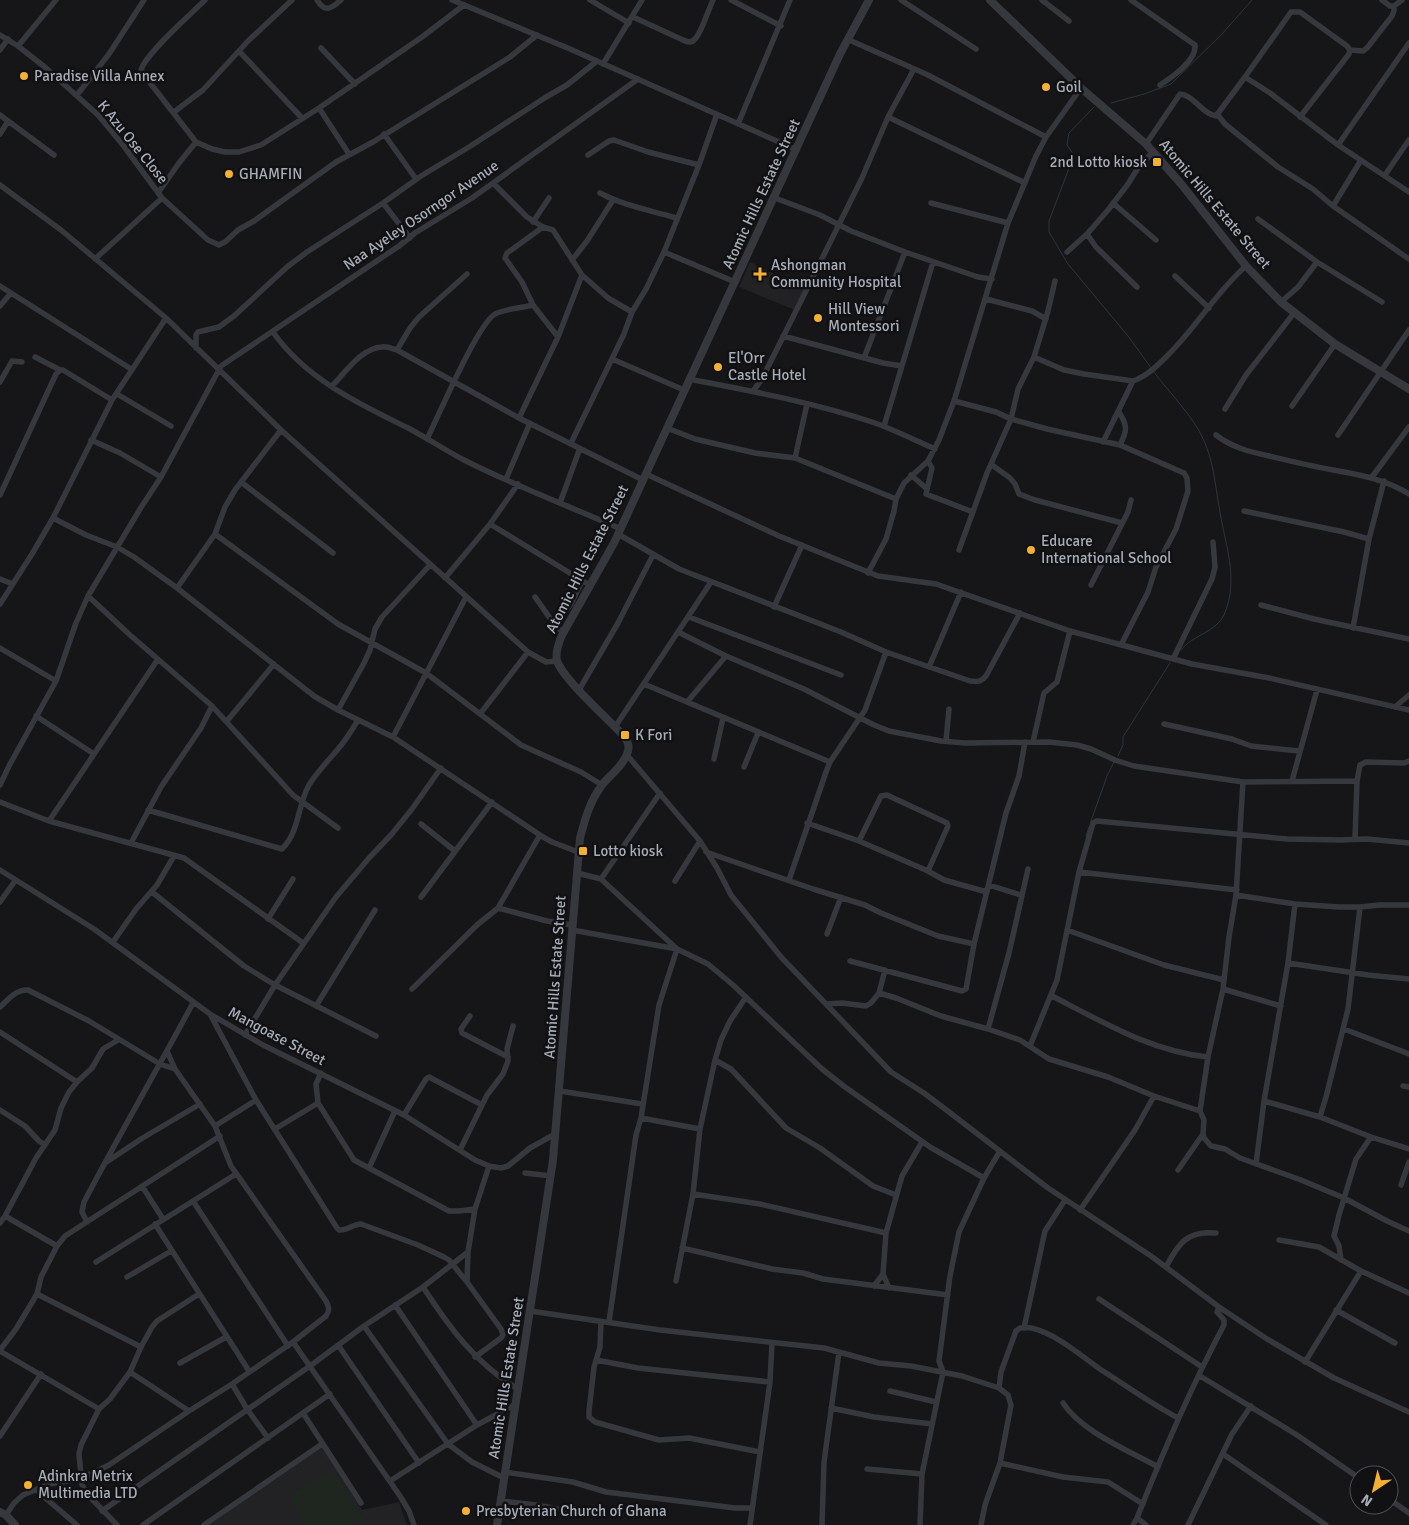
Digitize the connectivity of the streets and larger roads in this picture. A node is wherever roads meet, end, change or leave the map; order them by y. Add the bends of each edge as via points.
1 (56, 0) edge
2 (144, 0) edge
3 (205, 0) edge
4 (292, 0) edge
5 (317, 0) edge
6 (341, 0) edge
7 (452, 0) edge
8 (590, 0) edge
9 (642, 0) edge
10 (712, 0) edge
11 (731, 0) edge
12 (790, 0) edge
13 (869, 0) edge
14 (901, 0) edge
15 (990, 0) edge
16 (1042, 0) edge
17 (1131, 0) edge
18 (1382, 0) edge
19 (1402, 0) edge
20 (464, 5) junction
21 (1394, 6) junction
22 (633, 17) junction
23 (1069, 21) dead end
24 (629, 23) junction
25 (780, 26) junction
26 (0, 35) edge
27 (537, 35) junction
28 (8, 39) junction
29 (847, 39) junction
30 (1409, 43) edge
31 (18, 46) junction
32 (321, 48) dead end
33 (976, 49) dead end
34 (0, 50) edge
35 (1350, 50) junction
36 (239, 51) junction
37 (596, 61) junction
38 (603, 64) junction
39 (914, 69) junction
40 (1245, 77) junction
41 (638, 79) junction
42 (355, 84) junction
43 (1160, 85) dead end
44 (1081, 88) junction
45 (77, 95) junction
46 (319, 108) junction
47 (174, 112) junction
48 (717, 114) junction
49 (1217, 114) junction
50 (0, 115) edge
51 (888, 117) junction
52 (1300, 117) junction
53 (302, 118) junction
54 (8, 121) junction
55 (738, 124) junction
56 (0, 134) edge
57 (384, 134) junction
58 (1046, 137) junction
59 (1409, 140) edge
60 (196, 142) junction
61 (1146, 144) junction
62 (1338, 145) junction
63 (797, 150) junction
64 (1153, 152) junction
65 (349, 154) junction
66 (54, 155) dead end
67 (588, 155) dead end
68 (1360, 160) junction
69 (699, 165) junction
70 (1385, 175) junction
71 (416, 179) junction
72 (493, 182) junction
73 (1025, 183) junction
74 (0, 185) edge
75 (1409, 192) edge
76 (600, 193) dead end
77 (160, 196) junction
78 (549, 198) dead end
79 (775, 198) junction
80 (613, 200) junction
81 (383, 203) junction
82 (931, 203) dead end
83 (1113, 203) junction
84 (1333, 206) junction
85 (676, 218) junction
86 (1258, 219) dead end
87 (533, 222) junction
88 (1008, 224) junction
89 (838, 225) junction
90 (543, 227) junction
91 (1087, 234) junction
92 (410, 238) junction
93 (1156, 240) dead end
94 (664, 252) junction
95 (904, 252) junction
96 (1067, 252) dead end
97 (95, 259) junction
98 (1409, 259) edge
99 (572, 260) junction
100 (933, 262) junction
101 (1317, 262) junction
102 (1246, 266) junction
103 (467, 274) dead end
104 (582, 275) junction
105 (1175, 276) dead end
106 (992, 279) junction
107 (1056, 281) dead end
108 (735, 282) junction
109 (0, 286) edge
110 (1137, 287) dead end
111 (10, 294) junction
112 (986, 299) junction
113 (1281, 302) junction
114 (1382, 302) dead end
115 (533, 305) junction
116 (0, 306) edge
117 (1209, 308) junction
118 (632, 312) junction
119 (1294, 313) junction
120 (166, 318) junction
121 (1046, 319) junction
122 (1409, 330) edge
123 (273, 332) junction
124 (783, 336) junction
125 (558, 337) junction
126 (1335, 344) junction
127 (196, 348) junction
128 (398, 350) junction
129 (35, 357) dead end
130 (1034, 357) junction
131 (864, 358) junction
132 (612, 359) junction
133 (22, 362) dead end
134 (902, 366) junction
135 (131, 369) junction
136 (60, 370) junction
137 (218, 370) junction
138 (1380, 372) junction
139 (689, 379) junction
140 (1133, 381) junction
141 (0, 382) edge
142 (454, 383) junction
143 (332, 386) junction
144 (1409, 389) edge
145 (684, 390) junction
146 (753, 391) junction
147 (117, 394) junction
148 (112, 400) junction
149 (954, 401) junction
150 (807, 404) junction
151 (1292, 406) dead end
152 (1225, 409) dead end
153 (1119, 412) junction
154 (519, 418) junction
155 (1011, 419) junction
156 (530, 423) junction
157 (172, 426) dead end
158 (884, 426) junction
159 (1409, 427) edge
160 (668, 428) junction
161 (281, 430) junction
162 (1216, 435) dead end
163 (1338, 435) dead end
164 (427, 439) junction
165 (91, 440) junction
166 (1103, 442) junction
167 (571, 444) junction
168 (1120, 445) junction
169 (580, 448) junction
170 (935, 449) junction
171 (795, 458) junction
172 (928, 461) junction
173 (992, 465) junction
174 (911, 475) junction
175 (161, 477) junction
176 (645, 477) junction
177 (1372, 478) junction
178 (506, 479) junction
179 (1384, 481) junction
180 (242, 482) junction
181 (518, 484) junction
182 (926, 488) junction
183 (1409, 494) edge
184 (0, 495) edge
185 (896, 499) junction
186 (1131, 500) dead end
187 (560, 503) junction
188 (1244, 511) dead end
189 (973, 512) junction
190 (53, 518) junction
191 (1122, 523) junction
192 (490, 524) junction
193 (620, 531) junction
194 (215, 534) junction
195 (1369, 539) junction
196 (1213, 542) dead end
197 (802, 546) junction
198 (117, 547) junction
199 (959, 550) dead end
200 (333, 553) dead end
201 (653, 555) junction
202 (430, 565) junction
203 (868, 573) junction
204 (445, 578) junction
205 (0, 579) edge
206 (582, 581) junction
207 (711, 582) junction
208 (13, 584) junction
209 (1091, 585) dead end
210 (591, 586) junction
211 (177, 588) junction
212 (960, 592) junction
213 (88, 596) junction
214 (466, 597) junction
215 (535, 597) dead end
216 (0, 604) edge
217 (1261, 605) dead end
218 (774, 607) junction
219 (1020, 613) junction
220 (689, 617) junction
221 (554, 626) junction
222 (1353, 628) junction
223 (1070, 631) junction
224 (678, 632) junction
225 (564, 633) junction
226 (1409, 639) edge
227 (371, 643) junction
228 (1121, 645) junction
229 (0, 648) edge
230 (528, 652) junction
231 (886, 652) junction
232 (726, 656) junction
233 (158, 659) junction
234 (1173, 659) junction
235 (557, 661) junction
236 (274, 664) junction
237 (929, 667) junction
238 (426, 673) junction
239 (841, 675) dead end
240 (56, 681) junction
241 (644, 684) junction
242 (579, 690) junction
243 (1317, 690) junction
244 (1409, 695) edge
245 (687, 702) junction
246 (212, 706) junction
247 (1395, 707) junction
248 (949, 709) dead end
249 (338, 710) junction
250 (1409, 710) edge
251 (480, 714) junction
252 (36, 716) junction
253 (723, 718) junction
254 (860, 718) junction
255 (358, 720) junction
256 (227, 721) junction
257 (1164, 724) dead end
258 (615, 727) junction
259 (758, 733) junction
260 (392, 737) junction
261 (946, 741) junction
262 (1025, 742) junction
263 (1033, 742) junction
264 (1299, 751) junction
265 (94, 754) junction
266 (627, 756) junction
267 (714, 759) dead end
268 (1409, 761) edge
269 (830, 762) junction
270 (744, 767) dead end
271 (441, 768) junction
272 (1292, 781) junction
273 (1357, 781) junction
274 (1243, 782) junction
275 (0, 785) edge
276 (602, 785) junction
277 (660, 793) junction
278 (302, 801) junction
279 (0, 802) edge
280 (492, 802) junction
281 (148, 810) junction
282 (49, 821) junction
283 (808, 822) junction
284 (421, 824) dead end
285 (338, 828) dead end
286 (540, 835) junction
287 (1241, 836) junction
288 (1355, 839) junction
289 (859, 841) junction
290 (700, 842) junction
291 (131, 843) junction
292 (1409, 843) edge
293 (455, 851) junction
294 (578, 852) junction
295 (706, 852) junction
296 (174, 856) junction
297 (1028, 869) dead end
298 (0, 870) edge
299 (928, 871) junction
300 (1079, 872) junction
301 (577, 873) junction
302 (293, 879) dead end
303 (601, 879) junction
304 (789, 880) junction
305 (15, 881) junction
306 (675, 881) dead end
307 (989, 885) junction
308 (152, 892) junction
309 (987, 892) junction
310 (1236, 893) junction
311 (1021, 895) junction
312 (421, 897) dead end
313 (841, 897) junction
314 (0, 902) edge
315 (1295, 904) junction
316 (1409, 905) edge
317 (1360, 907) junction
318 (498, 908) junction
319 (375, 910) dead end
320 (268, 919) junction
321 (572, 928) junction
322 (1067, 930) junction
323 (827, 934) dead end
324 (113, 942) junction
325 (303, 943) junction
326 (974, 944) junction
327 (677, 950) junction
328 (850, 961) dead end
329 (1288, 963) junction
330 (884, 970) junction
331 (1354, 973) junction
332 (1409, 979) edge
333 (1224, 980) junction
334 (275, 985) junction
335 (412, 989) dead end
336 (1223, 989) junction
337 (879, 993) junction
338 (1052, 996) junction
339 (746, 997) junction
340 (193, 1003) junction
341 (826, 1004) junction
342 (316, 1006) junction
343 (1282, 1006) junction
344 (0, 1007) edge
345 (210, 1014) junction
346 (470, 1016) dead end
347 (513, 1026) dead end
348 (988, 1029) junction
349 (1344, 1029) junction
350 (0, 1032) edge
351 (245, 1034) junction
352 (376, 1036) dead end
353 (118, 1040) junction
354 (1030, 1046) junction
355 (167, 1051) junction
356 (1409, 1054) edge
357 (508, 1056) junction
358 (1208, 1057) junction
359 (715, 1060) junction
360 (160, 1064) junction
361 (175, 1069) junction
362 (321, 1073) junction
363 (77, 1082) junction
364 (560, 1091) junction
365 (1154, 1096) junction
366 (256, 1100) junction
367 (1264, 1101) junction
368 (318, 1103) junction
369 (200, 1104) junction
370 (642, 1104) junction
371 (482, 1106) junction
372 (0, 1110) edge
373 (395, 1111) junction
374 (1200, 1111) junction
375 (404, 1115) junction
376 (1320, 1116) junction
377 (641, 1118) junction
378 (215, 1126) junction
379 (700, 1129) junction
380 (275, 1130) junction
381 (555, 1134) junction
382 (1203, 1134) junction
383 (220, 1136) junction
384 (1371, 1137) junction
385 (922, 1142) junction
386 (46, 1145) junction
387 (1409, 1149) edge
388 (460, 1150) junction
389 (1000, 1151) junction
390 (1409, 1162) edge
391 (104, 1164) junction
392 (1256, 1164) junction
393 (489, 1166) junction
394 (369, 1168) junction
395 (1178, 1170) dead end
396 (525, 1173) dead end
397 (236, 1174) junction
398 (551, 1176) junction
399 (984, 1178) junction
400 (1402, 1185) dead end
401 (142, 1186) junction
402 (693, 1194) junction
403 (896, 1195) junction
404 (1344, 1198) junction
405 (1065, 1200) junction
406 (193, 1201) junction
407 (475, 1209) junction
408 (1080, 1210) junction
409 (5, 1216) junction
410 (163, 1219) junction
411 (0, 1222) edge
412 (87, 1222) junction
413 (155, 1224) junction
414 (1409, 1231) edge
415 (886, 1232) junction
416 (1216, 1233) dead end
417 (1279, 1240) dead end
418 (57, 1246) junction
419 (682, 1248) junction
420 (171, 1250) junction
421 (468, 1252) junction
422 (1341, 1260) junction
423 (96, 1262) dead end
424 (453, 1264) junction
425 (1166, 1267) junction
426 (1361, 1271) junction
427 (882, 1274) junction
428 (127, 1277) dead end
429 (676, 1281) dead end
430 (467, 1282) junction
431 (874, 1286) junction
432 (423, 1287) junction
433 (889, 1288) junction
434 (1409, 1293) edge
435 (37, 1294) junction
436 (199, 1294) junction
437 (948, 1295) junction
438 (1099, 1299) dead end
439 (395, 1305) junction
440 (1219, 1306) junction
441 (1336, 1310) junction
442 (530, 1311) junction
443 (602, 1322) junction
444 (608, 1322) junction
445 (364, 1326) junction
446 (1024, 1328) junction
447 (226, 1337) junction
448 (1395, 1342) dead end
449 (772, 1343) junction
450 (291, 1344) junction
451 (338, 1345) junction
452 (141, 1346) junction
453 (0, 1350) edge
454 (839, 1352) junction
455 (474, 1356) junction
456 (596, 1360) junction
457 (1305, 1362) junction
458 (180, 1363) dead end
459 (310, 1366) junction
460 (1202, 1367) junction
461 (130, 1372) junction
462 (249, 1372) junction
463 (943, 1372) junction
464 (41, 1374) junction
465 (1200, 1376) junction
466 (770, 1382) junction
467 (232, 1384) junction
468 (998, 1388) junction
469 (518, 1389) junction
470 (890, 1391) dead end
471 (330, 1394) junction
472 (936, 1402) junction
473 (1063, 1403) dead end
474 (516, 1404) junction
475 (1251, 1406) junction
476 (831, 1408) junction
477 (100, 1409) junction
478 (247, 1410) junction
479 (189, 1411) junction
480 (1409, 1412) edge
481 (303, 1413) junction
482 (1178, 1418) junction
483 (0, 1424) edge
484 (477, 1424) junction
485 (932, 1424) junction
486 (7, 1428) junction
487 (0, 1436) edge
488 (268, 1438) junction
489 (322, 1444) junction
490 (448, 1444) junction
491 (760, 1452) junction
492 (1223, 1454) junction
493 (419, 1463) junction
494 (1000, 1463) junction
495 (1158, 1466) junction
496 (867, 1469) dead end
497 (1349, 1471) edge
498 (922, 1474) junction
499 (505, 1475) junction
500 (80, 1479) junction
501 (390, 1481) junction
502 (36, 1490) junction
503 (501, 1501) junction
504 (361, 1503) dead end
505 (1143, 1504) junction
506 (752, 1508) junction
507 (102, 1510) junction
508 (569, 1512) dead end
509 (3, 1514) edge
510 (1138, 1518) junction
511 (15, 1525) edge
512 (77, 1525) edge
513 (117, 1525) edge
514 (143, 1525) edge
515 (204, 1525) edge
516 (414, 1525) edge
517 (497, 1525) edge
518 (750, 1525) edge
519 (822, 1525) edge
520 (920, 1525) edge
521 (981, 1525) edge
522 (1133, 1525) edge
523 (1146, 1525) edge
524 (1189, 1525) edge
525 (1326, 1525) edge

1 - 31 street
2 - 45 street
3 - 47 street via 163,41 142,67 144,76
4 - 36 street
5 - 6 street via 326,9
7 - 20 street
8 - 24 street
9 - 22 street
10 - 22 street via 698,35 691,42
11 - 25 street
12 - 25 street
13 - 29 street, Atomic Hills Estate Street
14 - 33 street
15 - 44 street, Atomic Hills Estate Street
16 - 23 street
17 - 43 street via 1195,45 1195,52 1180,70
18 - 21 street
19 - 21 street
20 - 27 street
20 - 42 street
21 - 35 street via 1393,13 1367,48
22 - 24 street
24 - 38 street
25 - 55 street
26 - 28 street, K Azu Ose Close
27 - 37 street
27 - 57 street via 510,57
28 - 31 street, K Azu Ose Close
28 - 34 street
29 - 39 street
29 - 63 street, Atomic Hills Estate Street
30 - 62 street
31 - 45 street, K Azu Ose Close
32 - 42 street
35 - 40 street via 1300,12 1291,12
35 - 52 street
36 - 47 street via 204,90
36 - 53 street
37 - 38 street
37 - 71 street via 567,85
38 - 41 street
39 - 51 street
39 - 58 street
40 - 49 street
40 - 52 street
41 - 48 street
41 - 72 street, Naa Ayeley Osorngor Avenue
42 - 46 street
44 - 58 street
44 - 61 street, Atomic Hills Estate Street
45 - 77 street, K Azu Ose Close via 110,128
46 - 53 street
46 - 65 street
47 - 60 street
48 - 55 street
48 - 69 street
49 - 61 street via 1213,116 1180,94
49 - 84 street via 1224,124 1278,167
50 - 54 street
51 - 73 street
51 - 89 street
52 - 62 street
53 - 60 street via 250,150 225,152
54 - 56 street
54 - 66 street
55 - 63 street
57 - 65 street
57 - 71 street
58 - 73 street
59 - 70 street
60 - 77 street
61 - 64 street, Atomic Hills Estate Street
62 - 68 street
63 - 79 street, Atomic Hills Estate Street
64 - 83 street
64 - 102 street, Atomic Hills Estate Street
65 - 77 street, K Azu Ose Close via 222,244 208,240
67 - 69 street via 614,140
68 - 70 street
68 - 84 street
69 - 85 street
70 - 75 street
71 - 81 street
72 - 87 street
72 - 92 street, Naa Ayeley Osorngor Avenue
73 - 88 street
74 - 97 street via 46,217
76 - 80 street
77 - 97 street
78 - 87 street
79 - 89 street
79 - 108 street, Atomic Hills Estate Street
80 - 85 street
80 - 99 street
81 - 92 street
81 - 127 street via 296,260 219,327 198,332
82 - 88 street
83 - 91 street
83 - 93 street
84 - 98 street
85 - 94 street
86 - 101 street
87 - 90 street
88 - 106 street
89 - 95 street
89 - 124 street
90 - 99 street via 556,232
90 - 115 street via 504,257
91 - 96 street
91 - 110 street
92 - 123 street, Naa Ayeley Osorngor Avenue
94 - 108 street
94 - 118 street
95 - 100 street
95 - 131 street
97 - 120 street
99 - 104 street
100 - 106 street
100 - 134 street
101 - 113 street via 1298,287
101 - 114 street
102 - 113 street, Atomic Hills Estate Street
102 - 117 street
103 - 128 street via 414,322
104 - 118 street via 608,298
104 - 125 street
105 - 117 street
106 - 112 street
107 - 121 street
108 - 139 street, Atomic Hills Estate Street
109 - 111 street
111 - 116 street
111 - 135 street
112 - 121 street via 1032,311
112 - 149 street
113 - 119 street, Atomic Hills Estate Street
115 - 125 street
115 - 142 street via 502,312 489,320
117 - 140 street via 1157,366
118 - 132 street
119 - 126 street, Atomic Hills Estate Street
119 - 152 street via 1246,375
120 - 127 street
120 - 135 street
121 - 130 street
122 - 138 street
123 - 137 street, Naa Ayeley Osorngor Avenue via 225,362
123 - 143 street via 291,354
124 - 131 street
124 - 146 street
125 - 154 street
126 - 138 street, Atomic Hills Estate Street
126 - 151 street
127 - 137 street
128 - 142 street
128 - 143 street via 382,346 374,348 355,361
129 - 136 street
130 - 140 street via 1064,370
130 - 155 street via 1018,389
131 - 134 street
132 - 145 street
132 - 167 street
133 - 141 street via 12,361
134 - 158 street
135 - 147 street
136 - 148 street
136 - 184 street
137 - 161 street
137 - 175 street
138 - 144 street, Atomic Hills Estate Street
138 - 163 street
139 - 145 street, Atomic Hills Estate Street
139 - 146 street
140 - 153 street
142 - 154 street
142 - 164 street
143 - 164 street via 368,409
145 - 160 street, Atomic Hills Estate Street
146 - 150 street
147 - 148 street
147 - 157 street
148 - 165 street
149 - 155 street
149 - 170 street
150 - 158 street
150 - 171 street
153 - 166 street
153 - 168 street via 1125,421 1126,432
154 - 156 street
155 - 166 street
155 - 173 street
156 - 167 street
156 - 178 street
158 - 170 street
159 - 177 street
160 - 171 street via 695,439 755,453
160 - 176 street, Atomic Hills Estate Street
161 - 180 street
161 - 202 street
162 - 177 street via 1257,453
164 - 178 street
165 - 175 street
165 - 190 street
166 - 168 street
167 - 169 street
168 - 228 street via 1184,473 1188,486 1176,529
169 - 176 street
169 - 187 street
170 - 172 street
171 - 185 street
172 - 174 street
172 - 182 street via 932,468
173 - 189 street
173 - 191 street via 1010,478 1019,494
174 - 182 street
174 - 185 street
175 - 198 street
176 - 193 street, Atomic Hills Estate Street
176 - 197 street
177 - 179 street
178 - 181 street
179 - 183 street
179 - 195 street
180 - 194 street via 225,507
180 - 200 street
181 - 187 street
181 - 192 street
182 - 189 street via 929,496
185 - 203 street via 886,539
186 - 191 street
187 - 193 street
188 - 195 street
189 - 199 street
190 - 198 street via 86,536
190 - 208 street
191 - 209 street
192 - 204 street
192 - 206 street
193 - 201 street
193 - 210 street, Atomic Hills Estate Street
194 - 211 street
194 - 227 street via 338,624
195 - 222 street
196 - 234 street via 1215,567 1212,579
197 - 203 street
197 - 218 street
198 - 211 street
198 - 213 street
201 - 207 street
201 - 242 street
202 - 204 street
202 - 227 street via 382,617
203 - 212 street via 894,580 936,584
204 - 214 street
205 - 208 street
206 - 210 street
206 - 221 street via 571,604
207 - 218 street
207 - 220 street
208 - 216 street
210 - 225 street, Atomic Hills Estate Street
211 - 236 street
212 - 219 street
212 - 237 street
213 - 233 street
213 - 240 street
214 - 230 street
214 - 238 street
215 - 221 street
217 - 222 street
218 - 231 street
219 - 223 street
219 - 237 street via 983,680 970,681
220 - 224 street
220 - 239 street
221 - 225 street
222 - 226 street
223 - 228 street
223 - 263 street via 1057,682 1044,692
224 - 232 street
224 - 241 street
225 - 235 street, Atomic Hills Estate Street via 558,646
227 - 238 street
227 - 249 street via 364,663
228 - 234 street
229 - 240 street
230 - 235 street via 546,662
230 - 251 street
231 - 237 street
231 - 254 street
232 - 245 street
232 - 254 street via 804,688
233 - 246 street
233 - 265 street
234 - 243 street
235 - 242 street
236 - 249 street via 314,696
236 - 256 street
238 - 251 street
238 - 260 street
240 - 252 street
241 - 245 street
241 - 258 street
242 - 258 street
243 - 247 street
243 - 264 street
244 - 247 street
245 - 253 street
246 - 256 street
246 - 281 street
247 - 250 street
248 - 261 street
249 - 255 street
251 - 276 street via 521,745
252 - 265 street
252 - 275 street
253 - 259 street
253 - 267 street
254 - 261 street via 889,731
254 - 269 street
255 - 260 street
255 - 278 street via 309,785
256 - 278 street
257 - 264 street via 1251,746
258 - 266 street via 628,744
259 - 269 street
259 - 270 street
260 - 271 street
261 - 262 street
262 - 263 street
262 - 307 street
263 - 274 street via 1077,745 1134,766
264 - 272 street
265 - 282 street
266 - 276 street, Atomic Hills Estate Street
266 - 277 street
268 - 273 street via 1364,763 1360,765
269 - 283 street
271 - 280 street
271 - 325 street via 396,828 336,896
272 - 273 street
272 - 274 street
273 - 288 street
274 - 287 street
276 - 294 street, Atomic Hills Estate Street via 590,804
277 - 290 street
277 - 303 street
278 - 281 street via 294,831 282,849
278 - 285 street
279 - 282 street
280 - 286 street
280 - 293 street
281 - 291 street
282 - 291 street
283 - 289 street
283 - 304 street
284 - 293 street
286 - 294 street
286 - 318 street
287 - 288 street via 1297,840
287 - 300 street via 1097,821
287 - 310 street
288 - 292 street
289 - 299 street
289 - 299 street via 881,796 887,795 947,823
290 - 295 street
290 - 306 street
291 - 296 street
293 - 312 street
294 - 301 street, Atomic Hills Estate Street
295 - 304 street
295 - 341 street via 731,895 781,957
296 - 308 street
296 - 320 street via 184,858 208,874
297 - 311 street
298 - 305 street, Mangoase Street
299 - 309 street via 944,880
300 - 310 street
300 - 322 street
301 - 303 street
301 - 321 street, Atomic Hills Estate Street
302 - 320 street
303 - 327 street
304 - 313 street
305 - 314 street
305 - 324 street, Mangoase Street
307 - 309 street
307 - 311 street
308 - 324 street
308 - 334 street via 218,947
309 - 326 street
310 - 315 street
310 - 333 street
311 - 348 street
313 - 323 street
313 - 326 street via 865,904 929,933
315 - 317 street
315 - 329 street
316 - 317 street
317 - 331 street
318 - 321 street
318 - 335 street
319 - 342 street
320 - 325 street
321 - 327 street
321 - 364 street, Atomic Hills Estate Street
322 - 333 street via 1164,965
322 - 338 street
324 - 340 street, Mangoase Street
325 - 334 street
326 - 330 street via 966,989 962,991
327 - 339 street via 708,964
327 - 370 street via 659,1005
328 - 330 street
329 - 331 street
329 - 343 street
330 - 337 street
331 - 332 street
331 - 349 street
333 - 336 street
334 - 342 street
334 - 351 street
336 - 343 street
336 - 358 street
337 - 341 street via 866,1006
337 - 348 street
338 - 354 street
338 - 358 street via 1142,1040 1181,1054
339 - 359 street via 724,1034
339 - 385 street via 822,1069
340 - 345 street, Mangoase Street
340 - 355 street
341 - 389 street via 891,1072
342 - 352 street
343 - 367 street
344 - 353 street via 15,994 28,990
345 - 351 street, Mangoase Street
345 - 366 street
346 - 357 street via 461,1029 462,1033
347 - 357 street
348 - 354 street
349 - 356 street
349 - 376 street
350 - 363 street
351 - 362 street, Mangoase Street
353 - 360 street
353 - 363 street via 103,1049 92,1068
354 - 365 street via 1050,1059
355 - 360 street
355 - 361 street
357 - 371 street via 503,1074
358 - 374 street
359 - 379 street
359 - 403 street via 731,1069 786,1128 873,1186
360 - 361 street
360 - 391 street
361 - 369 street
362 - 368 street via 316,1088
362 - 373 street, Mangoase Street
363 - 386 street via 61,1108 56,1130
364 - 370 street
364 - 381 street, Atomic Hills Estate Street
365 - 374 street
365 - 408 street via 1135,1130
366 - 378 street
366 - 380 street
367 - 376 street
367 - 392 street
368 - 380 street
368 - 394 street via 354,1160
369 - 378 street
369 - 391 street
370 - 377 street
371 - 375 street via 429,1077
371 - 388 street
372 - 386 street
373 - 375 street, Mangoase Street
373 - 394 street
374 - 382 street via 1204,1120
375 - 388 street, Mangoase Street
376 - 384 street
377 - 379 street
377 - 444 street
378 - 383 street
379 - 402 street
380 - 424 street via 339,1230 362,1224 418,1245
381 - 393 street via 508,1166
381 - 398 street, Atomic Hills Estate Street
382 - 392 street via 1211,1146 1225,1148
382 - 395 street
383 - 397 street
383 - 401 street
384 - 387 street
384 - 404 street via 1356,1159
385 - 399 street
385 - 403 street via 909,1161
386 - 409 street
388 - 393 street, Mangoase Street
389 - 399 street
389 - 405 street
390 - 400 street
391 - 412 street via 84,1202 82,1212
392 - 404 street
393 - 407 street
394 - 407 street via 449,1211
396 - 398 street
397 - 406 street
397 - 450 street via 329,1307 326,1316
398 - 442 street, Atomic Hills Estate Street
399 - 437 street via 959,1232
401 - 410 street
401 - 412 street
402 - 415 street via 760,1204
402 - 419 street
403 - 415 street
404 - 414 street
404 - 422 street via 1334,1233
405 - 408 street
405 - 446 street via 1046,1231
406 - 410 street
406 - 450 street
407 - 421 street
408 - 425 street
409 - 411 street
409 - 418 street
410 - 413 street
412 - 418 street via 65,1236
413 - 420 street
413 - 423 street
415 - 427 street
416 - 425 street via 1198,1233 1185,1239
417 - 422 street via 1313,1245
418 - 435 street via 41,1277
419 - 429 street
419 - 431 street via 772,1269
420 - 428 street
420 - 436 street
421 - 424 street
421 - 430 street
422 - 426 street
424 - 430 street
424 - 432 street
425 - 440 street
426 - 434 street
426 - 441 street
427 - 431 street
427 - 433 street
430 - 455 street via 503,1335
431 - 433 street
432 - 439 street
432 - 455 street via 444,1321
433 - 437 street
435 - 452 street
435 - 453 street
436 - 447 street
436 - 452 street via 158,1321
437 - 463 street via 939,1361
438 - 460 street
439 - 445 street
439 - 484 street
440 - 457 street
440 - 460 street via 1217,1312 1224,1325
441 - 448 street
441 - 457 street
442 - 443 street
442 - 469 street, Atomic Hills Estate Street
443 - 444 street
443 - 456 street
444 - 449 street
445 - 451 street
445 - 490 street
446 - 468 street via 1018,1329 1015,1335
446 - 482 street via 1060,1340
447 - 458 street
447 - 462 street
449 - 454 street
449 - 466 street
450 - 459 street
450 - 462 street
451 - 459 street
451 - 493 street
452 - 461 street
453 - 464 street
454 - 463 street via 879,1363
454 - 476 street
455 - 469 street
456 - 466 street via 647,1369
456 - 491 street via 589,1411 595,1422 658,1440 689,1438
457 - 480 street
459 - 471 street
459 - 478 street
460 - 465 street
461 - 477 street
461 - 479 street
462 - 467 street
463 - 468 street
463 - 472 street
464 - 477 street
464 - 486 street
465 - 475 street
465 - 482 street
466 - 491 street
467 - 478 street
467 - 479 street
468 - 494 street via 1008,1395 1011,1405
469 - 474 street, Atomic Hills Estate Street
470 - 472 street
471 - 481 street
471 - 501 street
472 - 485 street
473 - 495 street via 1087,1428
474 - 484 street
474 - 499 street, Atomic Hills Estate Street
475 - 492 street
475 - 497 street
476 - 485 street
476 - 519 street via 824,1462
477 - 500 street via 81,1445
478 - 488 street
478 - 507 street
479 - 500 street via 109,1465
481 - 488 street
481 - 489 street
482 - 495 street
483 - 486 street
484 - 490 street
485 - 498 street
486 - 487 street
488 - 514 street
489 - 504 street
489 - 515 street
490 - 493 street
490 - 499 street via 472,1462
491 - 506 street
492 - 524 street
492 - 525 street
493 - 501 street
494 - 505 street via 1063,1477 1108,1482
494 - 521 street
495 - 505 street
496 - 498 street
498 - 520 street
499 - 503 street, Atomic Hills Estate Street
499 - 506 street via 573,1482 628,1496
500 - 502 street
500 - 507 street
501 - 516 street
502 - 509 street via 24,1495
502 - 512 street
503 - 508 street
503 - 517 street, Atomic Hills Estate Street
505 - 510 street
506 - 518 street
507 - 513 street
509 - 511 street
510 - 522 street
510 - 523 street

